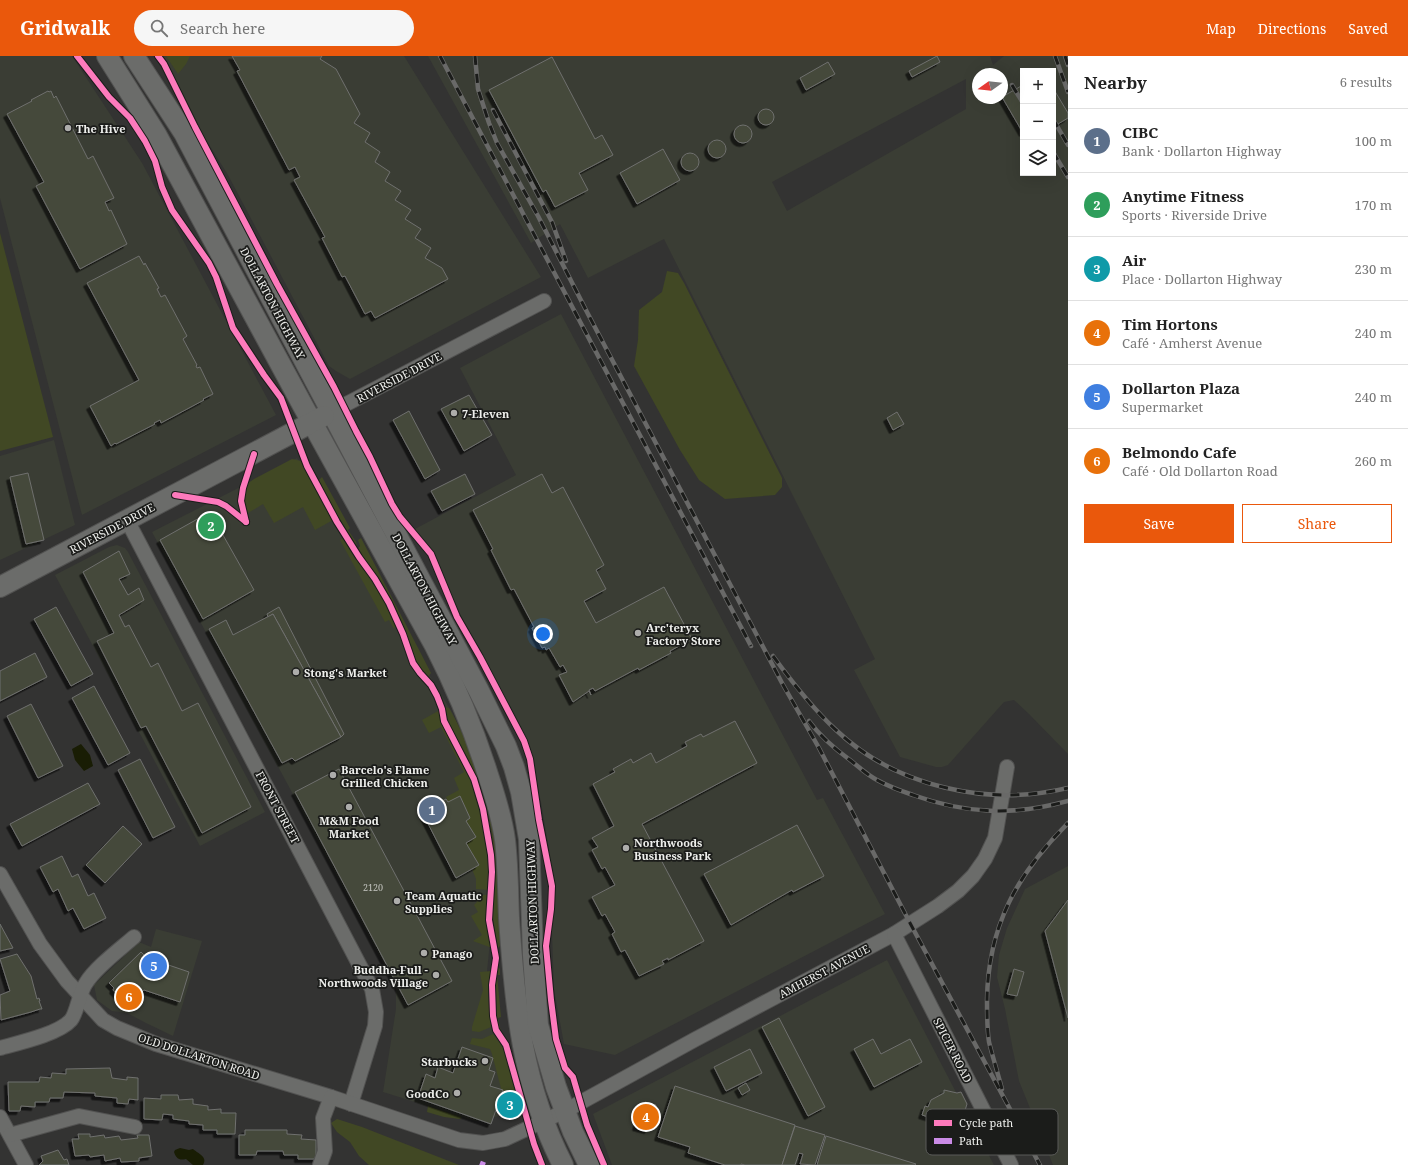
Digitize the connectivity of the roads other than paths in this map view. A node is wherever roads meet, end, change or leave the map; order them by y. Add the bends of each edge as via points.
1 (107, 56) edge
2 (134, 56) edge
3 (544, 301) dead end
4 (331, 412) junction
5 (312, 423) junction
6 (127, 520) junction
7 (0, 587) edge
8 (1007, 767) dead end
9 (0, 874) edge
10 (894, 934) junction
11 (134, 936) dead end
12 (80, 996) junction
13 (0, 1048) edge
14 (331, 1097) junction
15 (351, 1104) junction
16 (983, 1109) edge
17 (565, 1111) junction
18 (0, 1117) edge
19 (543, 1122) junction
20 (135, 1127) dead end
21 (10, 1135) junction
22 (1007, 1155) edge
23 (26, 1165) edge
24 (320, 1165) edge
25 (563, 1165) edge
26 (589, 1165) edge
27 (1012, 1165) edge

1 - 5 main road, DOLLARTON HIGHWAY via 156,134
2 - 4 main road, DOLLARTON HIGHWAY via 184,133
3 - 4 street, RIVERSIDE DRIVE
4 - 5 main road, RIVERSIDE DRIVE
4 - 17 main road, DOLLARTON HIGHWAY via 479,691 514,767 529,839 538,1025
5 - 6 main road, RIVERSIDE DRIVE
5 - 19 main road, DOLLARTON HIGHWAY via 435,646 455,685 477,740 505,839 512,972 519,1026 527,1069
6 - 7 main road, RIVERSIDE DRIVE
6 - 15 street, FRONT STREET via 372,989 376,1012 375,1026
8 - 10 street, AMHERST AVENUE via 995,838 985,859 973,876 953,895
9 - 12 street, OLD DOLLARTON ROAD via 40,944
10 - 16 street, SPICER ROAD
10 - 17 street, AMHERST AVENUE
11 - 12 street via 92,974
12 - 13 street via 72,1018 65,1025 30,1040
12 - 14 street, OLD DOLLARTON ROAD via 103,1020 148,1041
14 - 15 street, OLD DOLLARTON ROAD
14 - 24 street via 323,1118 325,1151
15 - 19 street, OLD DOLLARTON ROAD via 459,1140 483,1143 505,1139
17 - 19 street, OLD DOLLARTON ROAD
17 - 26 main road, DOLLARTON HIGHWAY
18 - 21 street
19 - 25 main road, DOLLARTON HIGHWAY
20 - 21 street via 79,1116
21 - 23 street
22 - 27 street, SPICER ROAD

